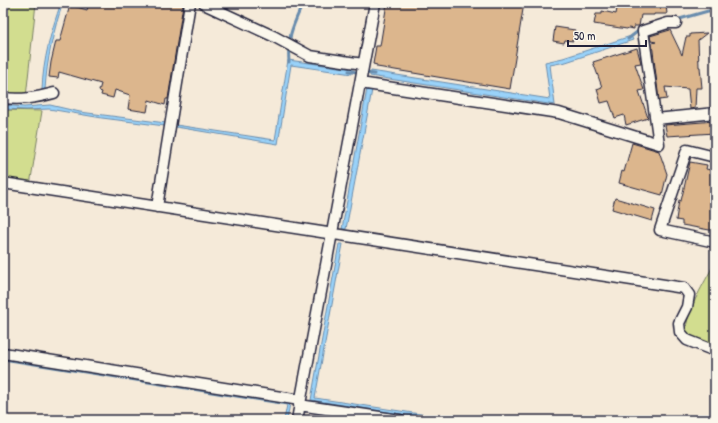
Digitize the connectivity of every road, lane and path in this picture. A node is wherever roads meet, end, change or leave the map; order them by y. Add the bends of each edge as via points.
1 (190, 3) edge
2 (204, 3) edge
3 (375, 3) edge
4 (676, 23) dead end
5 (363, 64) junction
6 (360, 82) junction
7 (54, 93) dead end
8 (3, 98) edge
9 (715, 113) edge
10 (656, 119) junction
11 (715, 157) edge
12 (3, 183) edge
13 (157, 207) junction
14 (331, 235) junction
15 (715, 242) edge
16 (715, 351) edge
17 (3, 353) edge
18 (300, 402) junction
19 (296, 420) edge
20 (400, 420) edge

1 - 13 street
2 - 5 street via 310,56
3 - 5 street
4 - 10 street via 643,31
5 - 6 street
6 - 10 street via 559,113 659,144
6 - 14 street
7 - 8 street via 32,99
9 - 10 street
11 - 15 street via 687,150 660,230
12 - 13 street
13 - 14 street
14 - 16 street via 684,288 689,295 687,307 679,323 680,332 687,340
14 - 18 street
17 - 18 street
18 - 19 street
18 - 20 street

